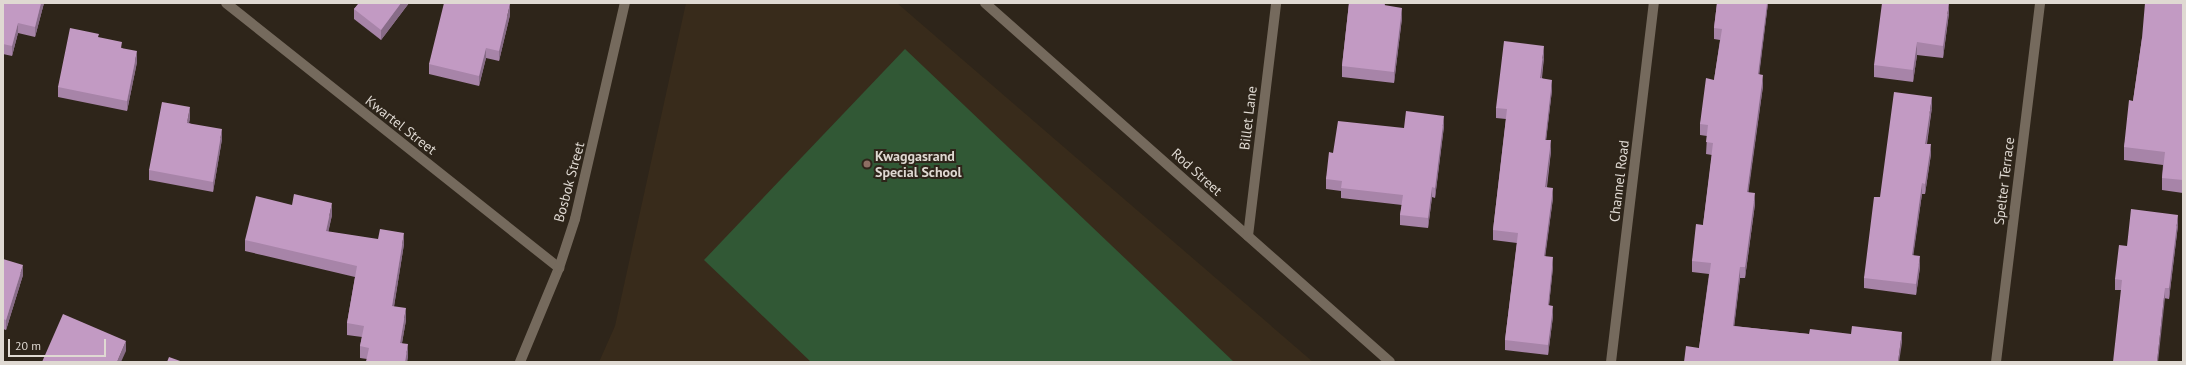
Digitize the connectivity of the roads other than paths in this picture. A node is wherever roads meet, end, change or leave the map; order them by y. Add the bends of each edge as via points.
1 (226, 3) edge
2 (625, 3) edge
3 (985, 3) edge
4 (1276, 3) edge
5 (1654, 3) edge
6 (2040, 3) edge
7 (1248, 236) junction
8 (560, 268) junction
9 (520, 362) edge
10 (1390, 362) edge
11 (1611, 362) edge
12 (1996, 362) edge

1 - 8 street, Kwartel Street
2 - 8 street, Bosbok Street via 598,128
3 - 7 street, Rod Street
4 - 7 street, Billet Lane
5 - 11 street, Channel Road
6 - 12 street, Spelter Terrace
7 - 10 street, Rod Street
8 - 9 street, Bosbok Street

